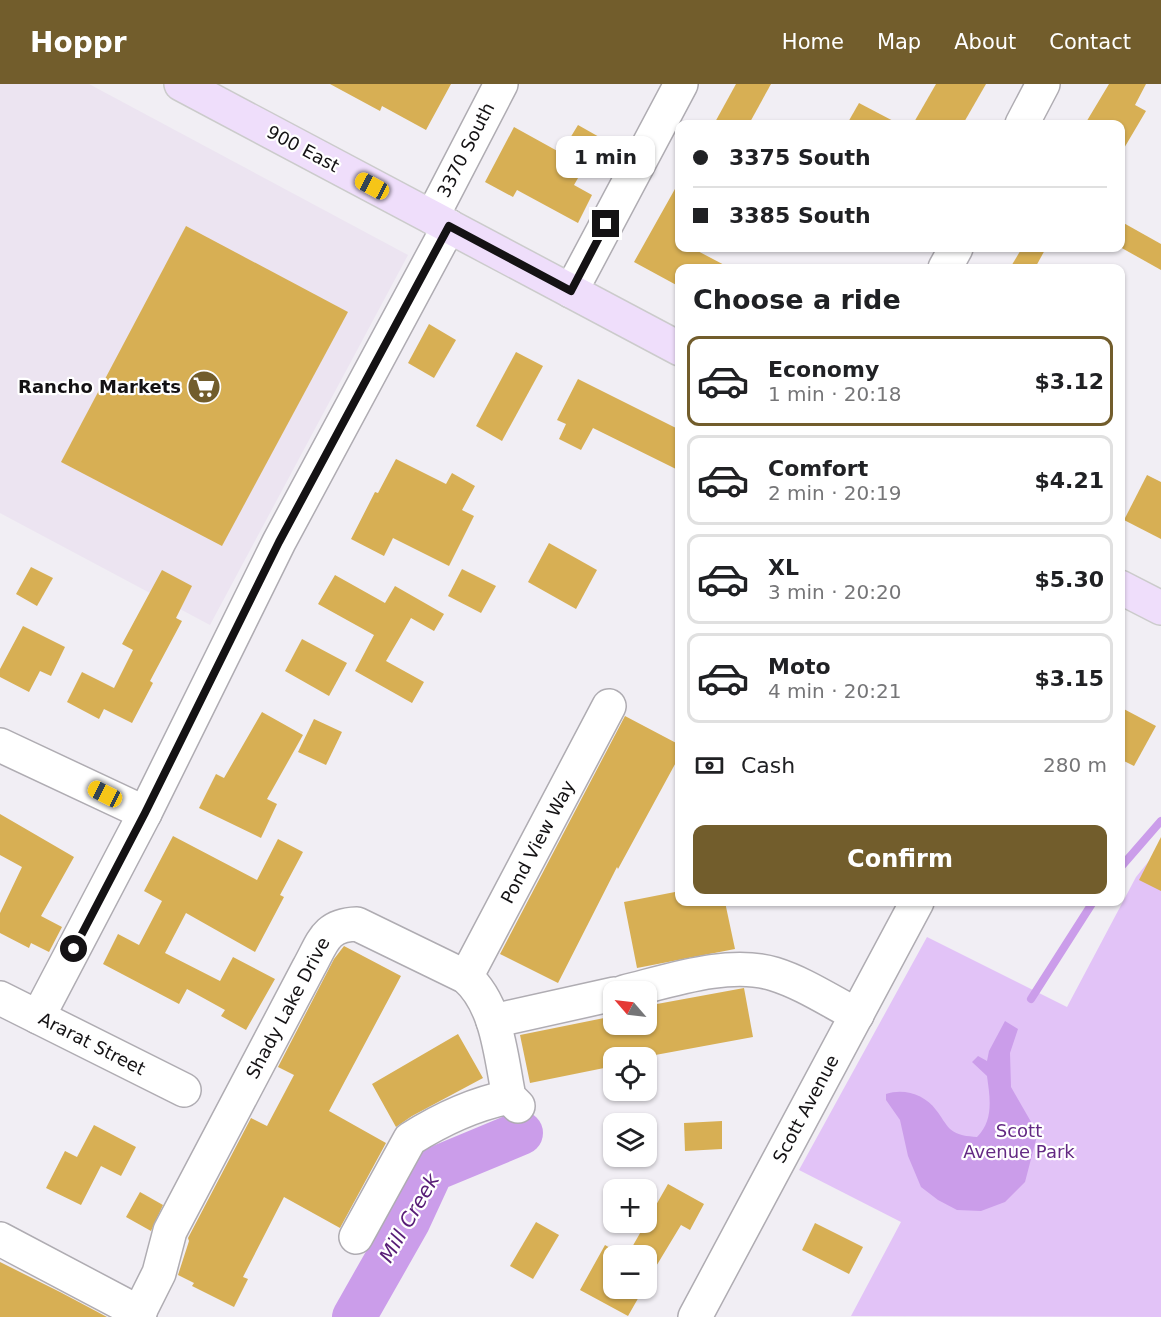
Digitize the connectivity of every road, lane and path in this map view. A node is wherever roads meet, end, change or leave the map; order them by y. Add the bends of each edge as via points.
1 (181, 84) edge
2 (501, 84) edge
3 (681, 84) edge
4 (1043, 84) edge
5 (1024, 120) edge
6 (441, 222) junction
7 (571, 291) junction
8 (675, 346) edge
9 (1125, 590) edge
10 (1161, 608) edge
11 (609, 706) dead end
12 (0, 745) edge
13 (145, 813) junction
14 (915, 906) edge
15 (466, 977) junction
16 (657, 984) edge
17 (603, 996) edge
18 (0, 998) edge
19 (857, 1014) junction
20 (38, 1017) junction
21 (493, 1021) junction
22 (184, 1090) dead end
23 (356, 1237) dead end
24 (0, 1239) edge
25 (139, 1315) edge
26 (695, 1317) edge

1 - 6 main road, 900 East
2 - 6 street, 3370 South
3 - 7 street
4 - 5 street
6 - 7 main road, 900 East
6 - 13 street, 3370 South
7 - 8 main road, 900 East
9 - 10 main road
11 - 15 street, Pond View Way
12 - 13 street
13 - 20 street, 3370 South
14 - 19 street, Scott Avenue
15 - 21 street, Shady Lake Drive via 477,987
15 - 25 street, Shady Lake Drive via 357,924 334,927 327,934 170,1231 159,1273
16 - 19 street via 722,969 757,969
17 - 21 street
18 - 20 street, Ararat Street
19 - 26 street, Scott Avenue
20 - 22 street, Ararat Street
21 - 23 street, Shady Lake Drive via 513,1102 486,1102 410,1139
24 - 25 street

